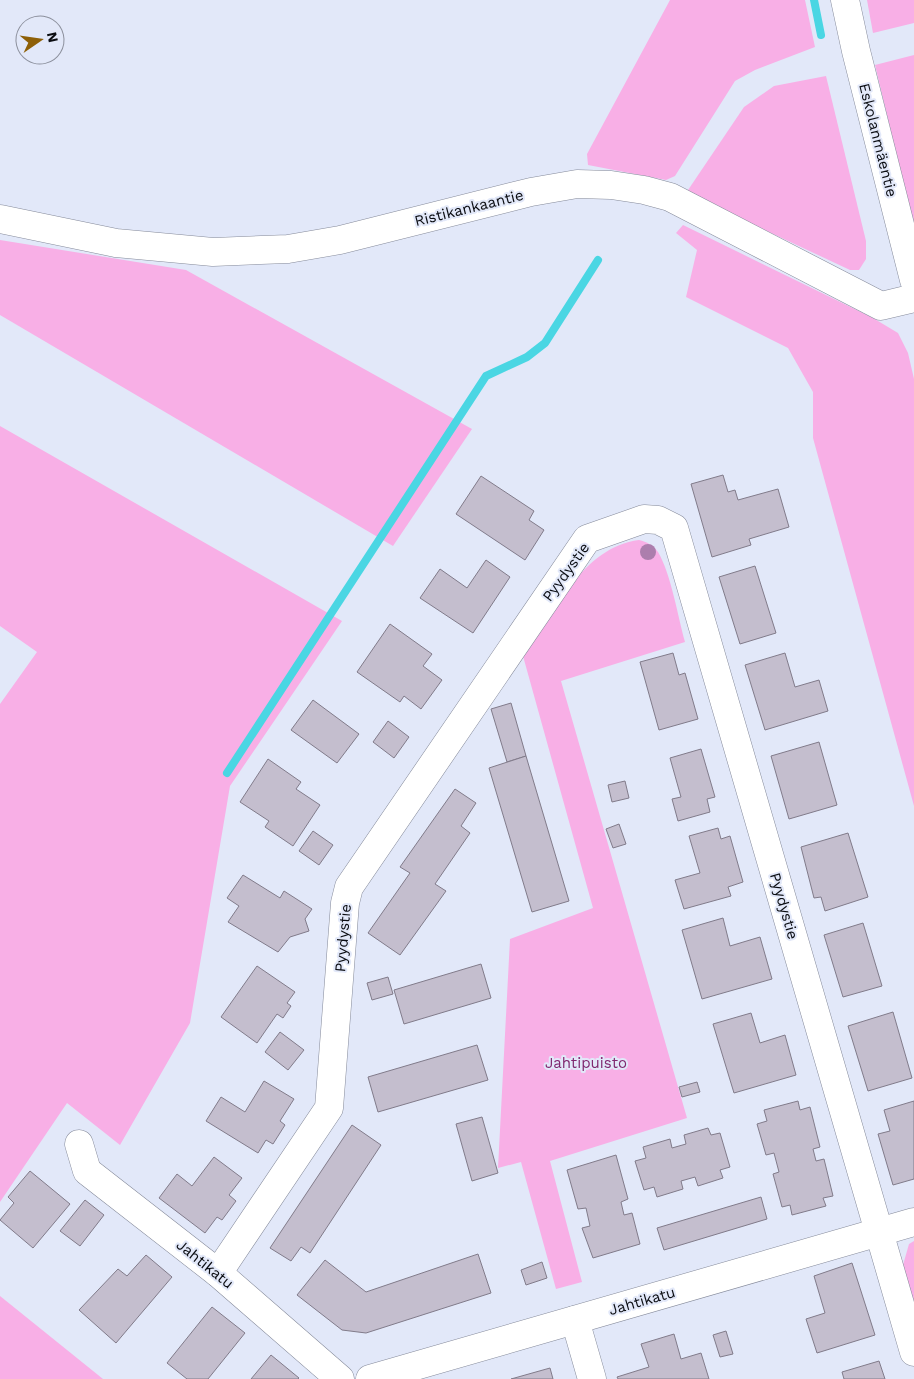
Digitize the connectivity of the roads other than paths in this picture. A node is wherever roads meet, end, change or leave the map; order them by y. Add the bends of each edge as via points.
1 (845, 0) edge
2 (0, 219) edge
3 (914, 280) edge
4 (914, 298) edge
5 (79, 1144) dead end
6 (914, 1222) edge
7 (879, 1233) junction
8 (218, 1273) junction
9 (575, 1320) junction
10 (914, 1352) edge
11 (340, 1379) edge
12 (370, 1379) edge
13 (592, 1379) edge

1 - 3 street, Eskolanmäentie
2 - 4 street, Ristikankaantie via 116,242 213,252 288,249 340,240 531,192 577,184 611,185 670,197 881,306
5 - 8 street, Jahtikatu via 87,1171
6 - 7 street, Jahtikatu
7 - 8 street, Pyydystie via 674,528 658,520 644,518 587,540 349,887 345,903 330,1108
7 - 9 street, Jahtikatu
7 - 10 street
8 - 11 street, Jahtikatu
9 - 12 street, Jahtikatu
9 - 13 street

